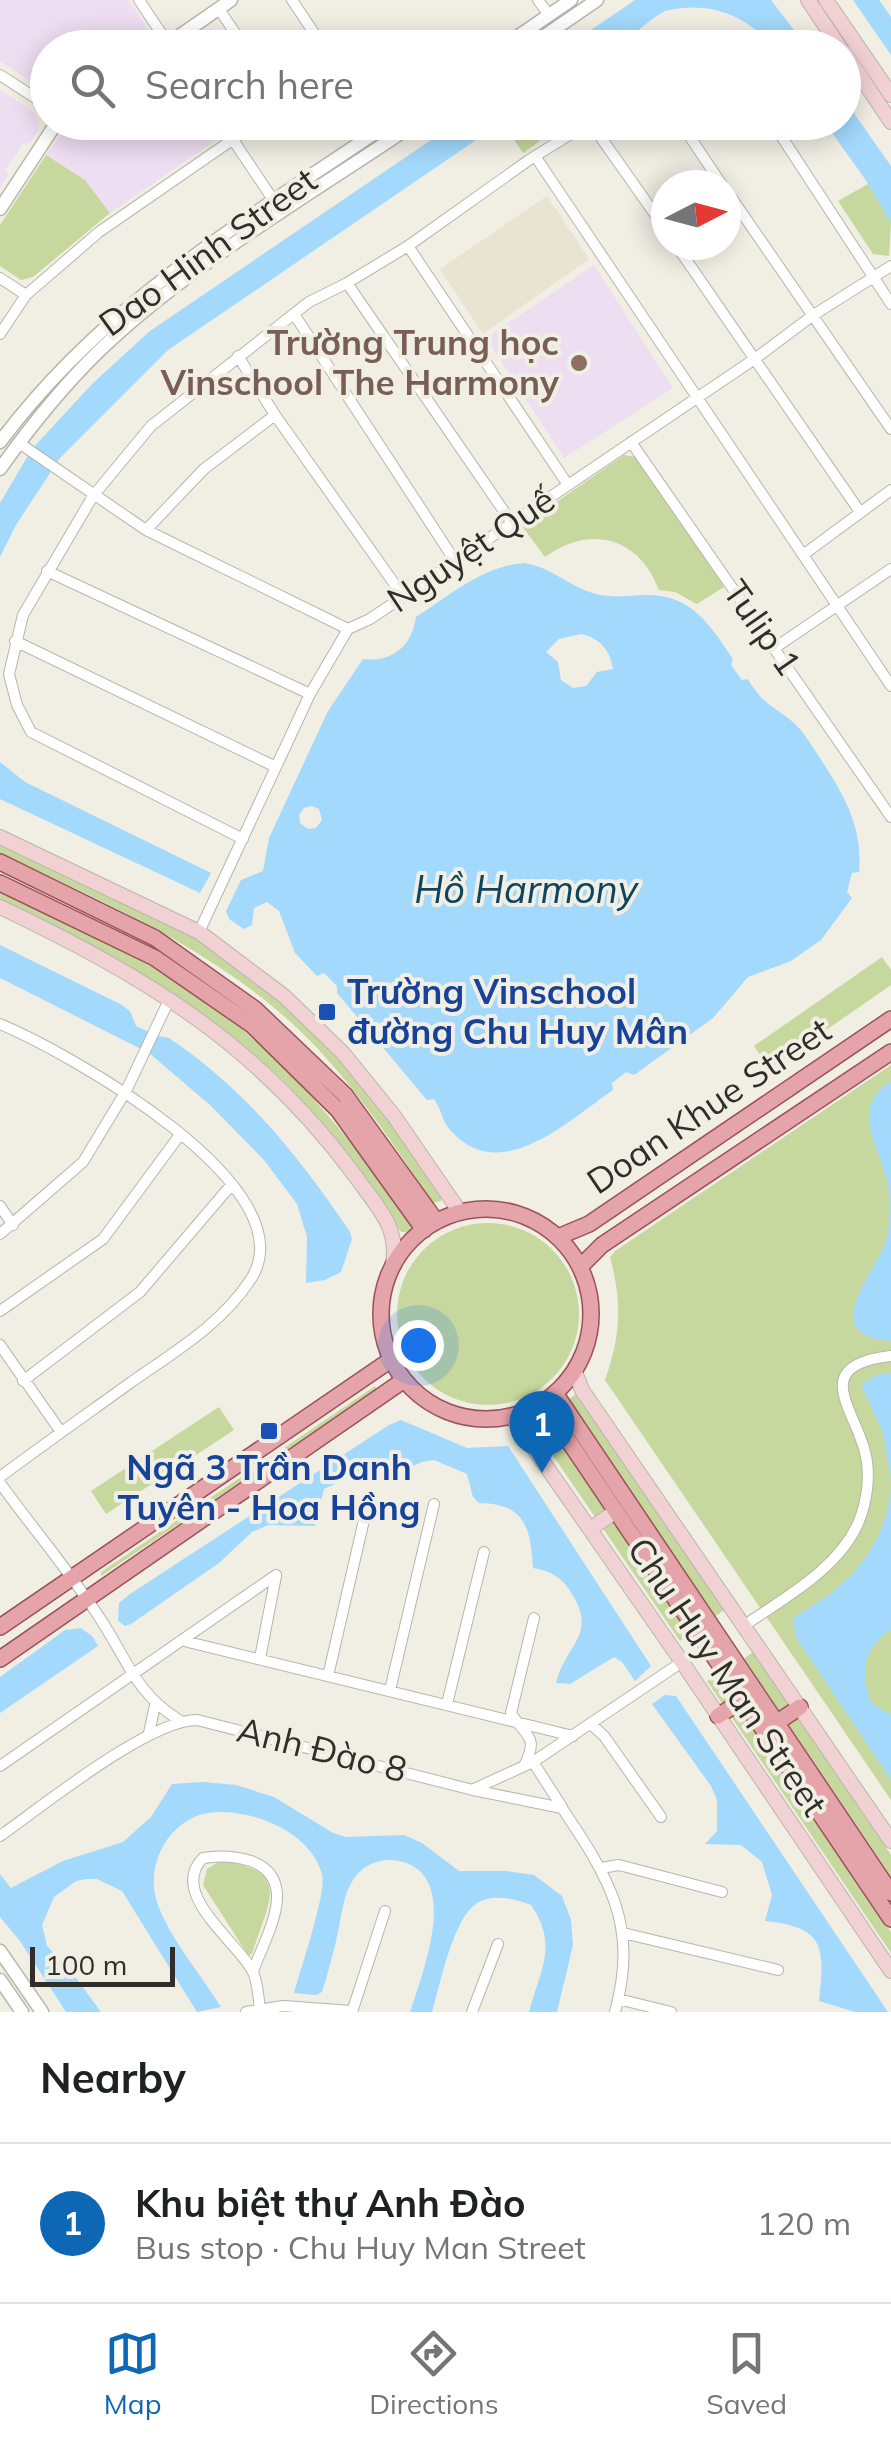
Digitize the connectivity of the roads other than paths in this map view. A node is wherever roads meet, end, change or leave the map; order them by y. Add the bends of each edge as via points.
1 (139, 0) edge
2 (231, 0) edge
3 (292, 0) edge
4 (538, 0) edge
5 (571, 0) edge
6 (598, 0) edge
7 (808, 0) edge
8 (826, 0) edge
9 (219, 9) junction
10 (549, 15) junction
11 (157, 30) edge
12 (189, 30) edge
13 (233, 30) edge
14 (312, 30) edge
15 (527, 30) edge
16 (554, 30) edge
17 (828, 30) edge
18 (847, 30) edge
19 (861, 51) edge
20 (0, 75) edge
21 (861, 78) edge
22 (30, 94) edge
23 (891, 95) edge
24 (891, 122) edge
25 (45, 140) edge
26 (233, 140) joint
27 (360, 140) edge
28 (390, 140) edge
29 (561, 140) edge
30 (603, 140) edge
31 (692, 140) edge
32 (784, 140) edge
33 (535, 156) junction
34 (712, 170) edge
35 (274, 202) junction
36 (0, 209) edge
37 (651, 209) edge
38 (741, 213) edge
39 (408, 246) junction
40 (687, 260) edge
41 (891, 266) edge
42 (0, 278) edge
43 (873, 278) junction
44 (348, 283) junction
45 (26, 295) junction
46 (891, 304) edge
47 (294, 314) junction
48 (812, 316) junction
49 (0, 334) edge
50 (238, 356) junction
51 (756, 358) junction
52 (696, 398) junction
53 (275, 415) junction
54 (891, 428) edge
55 (2, 436) edge
56 (632, 442) junction
57 (22, 445) junction
58 (0, 469) edge
59 (568, 485) junction
60 (891, 490) edge
61 (92, 496) junction
62 (860, 512) junction
63 (512, 522) junction
64 (146, 530) junction
65 (803, 555) junction
66 (455, 561) junction
67 (891, 569) edge
68 (48, 571) junction
69 (403, 596) junction
70 (837, 606) junction
71 (348, 628) junction
72 (15, 641) junction
73 (776, 647) junction
74 (891, 686) edge
75 (310, 694) junction
76 (276, 767) junction
77 (891, 817) edge
78 (0, 837) edge
79 (243, 839) junction
80 (0, 862) edge
81 (0, 883) edge
82 (0, 907) edge
83 (199, 932) junction
84 (170, 998) junction
85 (891, 1019) edge
86 (0, 1024) edge
87 (891, 1052) edge
88 (126, 1091) junction
89 (179, 1136) junction
90 (232, 1184) junction
91 (0, 1206) edge
92 (460, 1212) junction
93 (14, 1224) junction
94 (430, 1226) junction
95 (0, 1234) edge
96 (558, 1237) junction
97 (394, 1264) junction
98 (580, 1267) junction
99 (0, 1311) edge
100 (0, 1345) edge
101 (891, 1356) edge
102 (392, 1360) junction
103 (575, 1372) junction
104 (404, 1380) junction
105 (23, 1381) junction
106 (549, 1398) junction
107 (512, 1417) junction
108 (61, 1432) junction
109 (0, 1480) edge
110 (434, 1504) dead end
111 (616, 1511) junction
112 (364, 1520) dead end
113 (590, 1529) junction
114 (688, 1543) junction
115 (484, 1552) dead end
116 (661, 1565) junction
117 (71, 1577) junction
118 (87, 1600) junction
119 (534, 1618) dead end
120 (745, 1625) junction
121 (0, 1627) edge
122 (184, 1641) junction
123 (0, 1658) edge
124 (260, 1658) junction
125 (682, 1662) junction
126 (132, 1676) junction
127 (328, 1676) junction
128 (390, 1690) junction
129 (743, 1700) junction
130 (446, 1704) junction
131 (154, 1705) junction
132 (800, 1707) junction
133 (718, 1716) junction
134 (179, 1720) junction
135 (516, 1721) junction
136 (776, 1723) junction
137 (592, 1724) junction
138 (149, 1733) junction
139 (572, 1736) junction
140 (528, 1764) junction
141 (0, 1766) edge
142 (473, 1790) junction
143 (562, 1808) junction
144 (660, 1816) dead end
145 (0, 1836) edge
146 (891, 1841) edge
147 (601, 1868) junction
148 (722, 1892) dead end
149 (891, 1893) edge
150 (385, 1910) dead end
151 (891, 1919) edge
152 (623, 1933) junction
153 (498, 1944) dead end
154 (0, 1951) edge
155 (778, 1970) dead end
156 (254, 1971) junction
157 (891, 1971) edge
158 (0, 1980) edge
159 (618, 1999) junction
160 (260, 2008) junction
161 (352, 2011) edge
162 (22, 2012) edge
163 (42, 2012) edge
164 (246, 2012) edge
165 (472, 2012) edge
166 (615, 2012) edge
167 (671, 2012) edge

1 - 11 street
2 - 9 street
3 - 14 street
4 - 10 street
5 - 10 street
6 - 16 street
7 - 17 main road
8 - 18 main road
9 - 12 street
9 - 13 street
10 - 15 street
19 - 23 main road
20 - 22 street
21 - 24 main road
25 - 36 street
26 - 35 street
26 - 45 street via 99,232
27 - 35 street, Dao Hinh Street
28 - 57 street, Dao Hinh Street via 150,306 76,374
29 - 33 street
30 - 37 street
31 - 34 street
32 - 43 street
33 - 39 street
33 - 52 street
35 - 55 street, Dao Hinh Street via 99,330
38 - 48 street
39 - 44 street
39 - 59 street
40 - 51 street
41 - 43 street, Nguyệt Quế
42 - 45 street
43 - 46 street
43 - 48 street, Nguyệt Quế
44 - 47 street
44 - 63 street
45 - 49 street
47 - 50 street
47 - 66 street
48 - 51 street, Nguyệt Quế
48 - 54 street
50 - 53 street
50 - 61 street via 152,426
51 - 52 street, Nguyệt Quế
51 - 62 street
52 - 56 street, Nguyệt Quế
52 - 65 street
53 - 64 street via 204,469
53 - 69 street
55 - 57 street
56 - 59 street, Nguyệt Quế
56 - 73 street, Tulip 1
57 - 58 street, Dao Hinh Street
57 - 61 street
59 - 63 street, Nguyệt Quế
60 - 62 street
61 - 64 street
61 - 68 street
62 - 65 street
63 - 66 street, Nguyệt Quế
64 - 71 street
65 - 70 street
66 - 69 street, Nguyệt Quế
67 - 70 street
68 - 72 street
68 - 75 street
69 - 71 street, Nguyệt Quế
70 - 73 street
70 - 74 street
71 - 75 street, Nguyệt Quế
72 - 76 street
72 - 79 street via 9,674 31,732
73 - 77 street, Tulip 1
75 - 76 street, Nguyệt Quế
76 - 79 street, Nguyệt Quế
78 - 83 main road
79 - 83 street, Nguyệt Quế
80 - 94 main road via 154,938 255,1009 345,1095
81 - 94 main road via 155,958 252,1025 338,1110
82 - 84 main road
83 - 92 main road via 284,996 343,1053
84 - 88 street
84 - 97 main road via 234,1044 332,1145 388,1222
85 - 96 main road, Doan Khue Street via 588,1224
86 - 88 street
87 - 98 main road, Doan Khue Street via 602,1244
88 - 89 street
88 - 93 street via 83,1162
89 - 90 street
89 - 99 street via 103,1239
90 - 105 street via 140,1292
90 - 108 street via 252,1210 262,1245 253,1276 220,1319
91 - 93 street
92 - 94 main road
92 - 96 main road via 512,1212
93 - 95 street
94 - 97 main road
96 - 98 main road
97 - 102 main road via 381,1315
98 - 103 main road via 591,1320
100 - 105 street
101 - 120 street via 862,1362 842,1387 868,1472 858,1522 825,1566
102 - 104 main road
102 - 117 main road
103 - 106 main road
103 - 114 main road, Chu Huy Man Street
104 - 107 main road via 444,1412 478,1420
104 - 118 main road
105 - 108 street
106 - 107 main road
106 - 111 main road, Chu Huy Man Street
106 - 116 main road, Chu Huy Man Street
107 - 113 main road, Chu Huy Man Street
108 - 109 street
109 - 117 street
110 - 128 street
111 - 113 main road
111 - 116 main road, Chu Huy Man Street
112 - 127 street
113 - 125 main road, Chu Huy Man Street
114 - 116 main road
114 - 120 main road, Chu Huy Man Street
115 - 130 street
116 - 129 main road, Chu Huy Man Street
116 - 136 main road, Chu Huy Man Street
117 - 118 street
117 - 121 main road
118 - 123 main road
118 - 126 street
119 - 135 street via 512,1712
120 - 132 main road, Chu Huy Man Street
122 - 124 street
122 - 124 street via 276,1575
122 - 126 street
124 - 127 street
125 - 133 main road, Chu Huy Man Street
125 - 137 street
126 - 131 street
126 - 141 street
127 - 128 street
128 - 130 street
129 - 133 main road
129 - 151 main road, Chu Huy Man Street
130 - 135 street
131 - 134 street
131 - 138 street
132 - 136 main road
132 - 146 main road, Chu Huy Man Street
133 - 157 main road, Chu Huy Man Street
134 - 138 street
134 - 142 street, Anh Đào 8
135 - 139 street
135 - 140 street via 531,1739
136 - 149 main road, Chu Huy Man Street
137 - 139 street
137 - 144 street
138 - 145 street
139 - 140 street
140 - 142 street
140 - 143 street
142 - 143 street, Anh Đào 8
143 - 147 street
147 - 148 street via 620,1866
147 - 152 street
150 - 161 street
152 - 155 street
152 - 159 street
153 - 165 street
154 - 163 street
156 - 156 street via 278,1898 277,1880 268,1868 237,1857 203,1858 192,1876 196,1897
156 - 160 street
158 - 162 street
159 - 166 street
159 - 167 street
160 - 161 street
160 - 164 street

